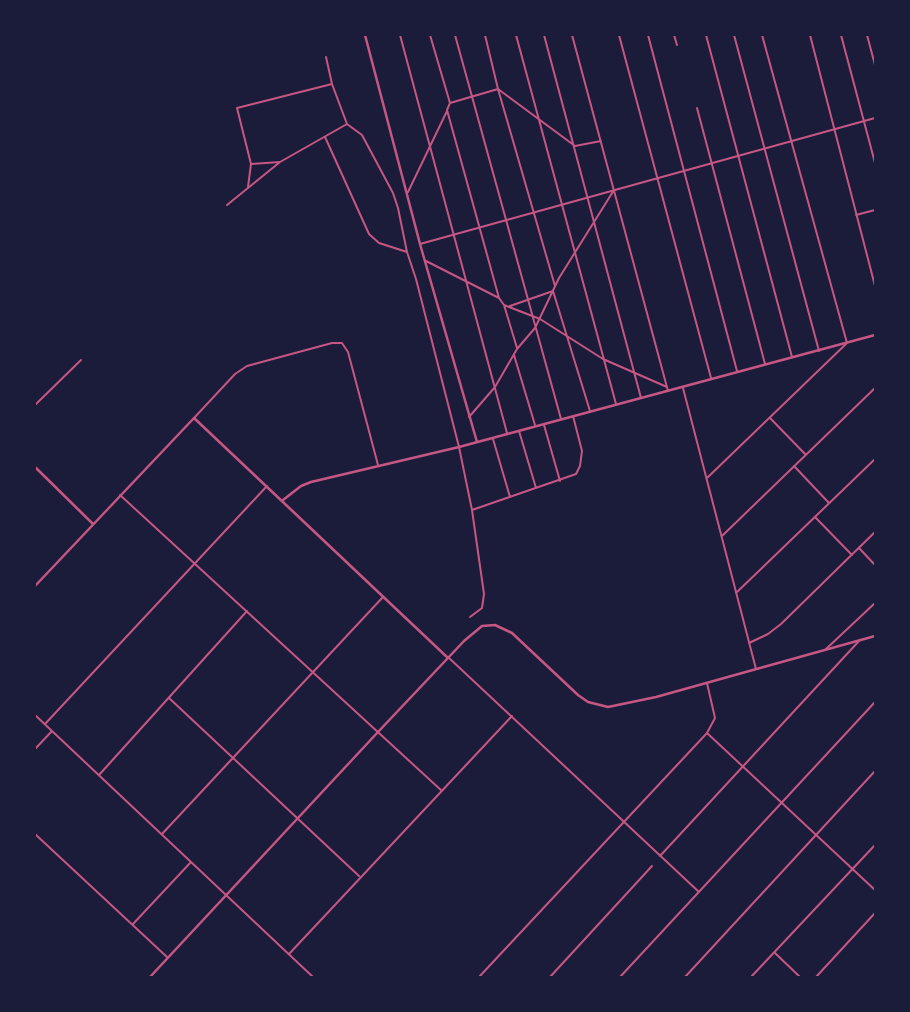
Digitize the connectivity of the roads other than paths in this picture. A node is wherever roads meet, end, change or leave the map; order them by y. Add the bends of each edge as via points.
1 (365, 35) edge
2 (400, 35) edge
3 (430, 35) edge
4 (455, 35) edge
5 (485, 35) edge
6 (516, 35) edge
7 (544, 35) edge
8 (572, 35) edge
9 (619, 35) edge
10 (648, 35) edge
11 (674, 35) edge
12 (706, 35) edge
13 (734, 35) edge
14 (762, 35) edge
15 (810, 35) edge
16 (841, 35) edge
17 (867, 35) edge
18 (677, 45) dead end
19 (326, 58) dead end
20 (875, 65) edge
21 (332, 84) junction
22 (498, 89) junction
23 (473, 95) junction
24 (450, 103) junction
25 (697, 108) dead end
26 (448, 110) junction
27 (875, 118) edge
28 (540, 120) junction
29 (864, 121) junction
30 (347, 124) junction
31 (834, 129) junction
32 (325, 137) junction
33 (601, 141) junction
34 (790, 142) junction
35 (575, 146) junction
36 (430, 148) junction
37 (764, 149) junction
38 (738, 156) junction
39 (280, 162) junction
40 (875, 162) edge
41 (711, 163) junction
42 (251, 164) junction
43 (684, 171) junction
44 (659, 178) junction
45 (248, 187) junction
46 (614, 190) junction
47 (408, 192) junction
48 (589, 197) junction
49 (227, 205) dead end
50 (561, 205) junction
51 (875, 210) edge
52 (534, 212) junction
53 (856, 215) junction
54 (506, 220) junction
55 (595, 222) junction
56 (481, 227) junction
57 (454, 235) junction
58 (420, 244) junction
59 (407, 252) junction
60 (574, 253) junction
61 (426, 261) junction
62 (468, 283) junction
63 (555, 286) junction
64 (875, 286) edge
65 (553, 291) junction
66 (499, 298) junction
67 (528, 299) junction
68 (504, 305) junction
69 (510, 306) junction
70 (530, 314) junction
71 (540, 318) junction
72 (535, 328) junction
73 (566, 335) junction
74 (875, 335) edge
75 (847, 343) junction
76 (517, 349) junction
77 (818, 351) junction
78 (514, 355) junction
79 (792, 357) junction
80 (603, 359) junction
81 (81, 360) dead end
82 (766, 364) junction
83 (737, 371) junction
84 (635, 373) junction
85 (711, 378) junction
86 (495, 387) junction
87 (683, 387) junction
88 (875, 388) edge
89 (668, 389) junction
90 (641, 398) junction
91 (616, 404) junction
92 (35, 405) edge
93 (590, 411) junction
94 (573, 415) junction
95 (468, 417) junction
96 (194, 418) junction
97 (770, 418) junction
98 (561, 419) junction
99 (544, 424) junction
100 (535, 426) junction
101 (519, 430) junction
102 (506, 433) junction
103 (492, 437) junction
104 (477, 442) junction
105 (459, 447) junction
106 (805, 455) junction
107 (875, 459) edge
108 (378, 465) junction
109 (35, 466) edge
110 (794, 466) junction
111 (707, 478) junction
112 (560, 481) junction
113 (267, 486) junction
114 (536, 488) junction
115 (120, 495) junction
116 (510, 497) junction
117 (283, 500) junction
118 (829, 503) junction
119 (472, 510) junction
120 (816, 517) junction
121 (94, 524) junction
122 (875, 532) edge
123 (722, 536) junction
124 (859, 548) junction
125 (852, 555) junction
126 (195, 564) junction
127 (875, 565) edge
128 (35, 586) edge
129 (736, 593) junction
130 (383, 597) junction
131 (875, 603) edge
132 (247, 612) junction
133 (470, 617) dead end
134 (875, 636) edge
135 (860, 640) junction
136 (749, 642) junction
137 (826, 649) junction
138 (448, 658) junction
139 (756, 668) junction
140 (312, 672) junction
141 (707, 682) junction
142 (169, 698) junction
143 (875, 702) edge
144 (35, 715) edge
145 (512, 716) junction
146 (45, 724) junction
147 (52, 731) junction
148 (378, 732) junction
149 (707, 733) junction
150 (35, 749) edge
151 (232, 758) junction
152 (744, 767) junction
153 (875, 771) edge
154 (99, 775) junction
155 (442, 791) junction
156 (782, 804) junction
157 (297, 818) junction
158 (625, 821) junction
159 (35, 834) edge
160 (162, 834) junction
161 (816, 836) junction
162 (875, 845) edge
163 (660, 856) junction
164 (191, 862) junction
165 (652, 866) dead end
166 (853, 868) junction
167 (360, 876) junction
168 (875, 890) edge
169 (699, 892) junction
170 (226, 895) junction
171 (875, 913) edge
172 (132, 925) junction
173 (774, 952) junction
174 (289, 954) junction
175 (167, 958) junction
176 (150, 977) edge
177 (313, 977) edge
178 (479, 977) edge
179 (550, 977) edge
180 (620, 977) edge
181 (685, 977) edge
182 (751, 977) edge
183 (800, 977) edge
184 (816, 977) edge

1 - 47 street
2 - 36 street
3 - 24 street
4 - 23 street
5 - 22 street
6 - 28 street
7 - 35 street
8 - 33 street
9 - 44 street
10 - 43 street
11 - 18 street
12 - 38 street
13 - 37 street
14 - 34 street
15 - 31 street
16 - 29 street
17 - 20 street
19 - 21 street
21 - 30 street
21 - 42 street via 237,108
22 - 23 street
22 - 28 street
22 - 52 street
23 - 24 street
23 - 54 street
24 - 26 street
25 - 41 street
26 - 36 street
26 - 56 street
27 - 29 street
28 - 35 street
28 - 50 street
29 - 31 street
29 - 40 street
30 - 32 street
30 - 59 street via 362,135 393,193
31 - 34 street
31 - 53 street
32 - 39 street
32 - 59 street via 372,239
33 - 35 street
33 - 46 street
34 - 37 street
34 - 75 street
35 - 48 street
36 - 47 street
36 - 57 street
37 - 38 street
37 - 77 street
38 - 41 street
38 - 79 street
39 - 42 street
39 - 45 street
41 - 43 street
41 - 82 street
42 - 45 street
43 - 44 street
43 - 83 street
44 - 46 street
44 - 85 street
45 - 49 street
46 - 48 street
46 - 55 street
46 - 89 street
47 - 58 street
48 - 50 street
48 - 55 street
50 - 52 street
50 - 60 street
51 - 53 street
52 - 54 street
52 - 63 street
53 - 64 street
54 - 56 street
54 - 67 street
55 - 60 street
55 - 84 street
56 - 57 street
56 - 66 street
57 - 58 street
57 - 62 street
58 - 61 street
59 - 105 street
60 - 63 street
60 - 80 street
61 - 62 street
61 - 95 street
62 - 66 street
62 - 86 street
63 - 65 street
65 - 67 street
65 - 71 street
65 - 73 street
66 - 68 street
67 - 69 street
67 - 70 street
68 - 69 street
68 - 76 street
69 - 70 street
70 - 71 street
70 - 72 street
71 - 72 street
71 - 73 street
72 - 76 street
72 - 98 street
73 - 80 street
73 - 93 street
74 - 75 street
75 - 77 street
75 - 97 street
76 - 78 street
77 - 79 street
78 - 86 street
78 - 100 street
79 - 82 street
80 - 84 street
80 - 91 street
81 - 92 street
82 - 83 street
83 - 85 street
84 - 89 street
84 - 90 street
85 - 87 street
86 - 95 street
86 - 102 street
87 - 89 street
87 - 111 street
88 - 106 street
89 - 90 street
90 - 91 street
91 - 93 street
93 - 94 street
94 - 98 street
94 - 112 street via 582,459 576,474
95 - 104 street
96 - 108 street via 235,374 247,366 342,343 348,352
96 - 113 street
96 - 115 street
97 - 106 street
97 - 111 street
98 - 99 street
99 - 100 street
99 - 112 street
100 - 101 street
101 - 102 street
101 - 114 street
102 - 103 street
103 - 104 street
103 - 116 street
104 - 105 street
105 - 108 street
105 - 119 street
106 - 110 street
107 - 118 street
108 - 117 street via 311,482
109 - 121 street
110 - 118 street
110 - 123 street
111 - 123 street
112 - 114 street
113 - 117 street
113 - 126 street
114 - 116 street
115 - 121 street
115 - 126 street
116 - 119 street
117 - 130 street
118 - 120 street
119 - 133 street via 484,594 482,608
120 - 125 street
120 - 129 street
121 - 128 street
122 - 124 street
123 - 129 street
124 - 125 street
124 - 127 street
125 - 136 street via 772,631
126 - 132 street
126 - 146 street
129 - 136 street
130 - 138 street
130 - 140 street
131 - 137 street
132 - 140 street
132 - 142 street
134 - 135 street
135 - 137 street
135 - 152 street
136 - 139 street
137 - 139 street
138 - 141 street via 477,629 495,625 512,633 578,695 595,705 618,706
138 - 145 street
138 - 148 street
139 - 141 street
140 - 148 street
140 - 151 street
141 - 149 street via 715,718
142 - 151 street
142 - 154 street
143 - 156 street
144 - 146 street
145 - 155 street
145 - 158 street
146 - 147 street
147 - 150 street
147 - 154 street
148 - 155 street
148 - 157 street
149 - 152 street
149 - 158 street
151 - 157 street
151 - 160 street
152 - 156 street
152 - 163 street
153 - 161 street
154 - 160 street
155 - 167 street
156 - 161 street
156 - 169 street
157 - 167 street
157 - 170 street
158 - 163 street
158 - 178 street
159 - 172 street
160 - 164 street
161 - 166 street
161 - 181 street
162 - 166 street
163 - 169 street
164 - 170 street
164 - 172 street
165 - 179 street
166 - 168 street
166 - 173 street
167 - 174 street
169 - 180 street
170 - 174 street
170 - 175 street
171 - 184 street
172 - 175 street
173 - 182 street
173 - 183 street
174 - 177 street
175 - 176 street

